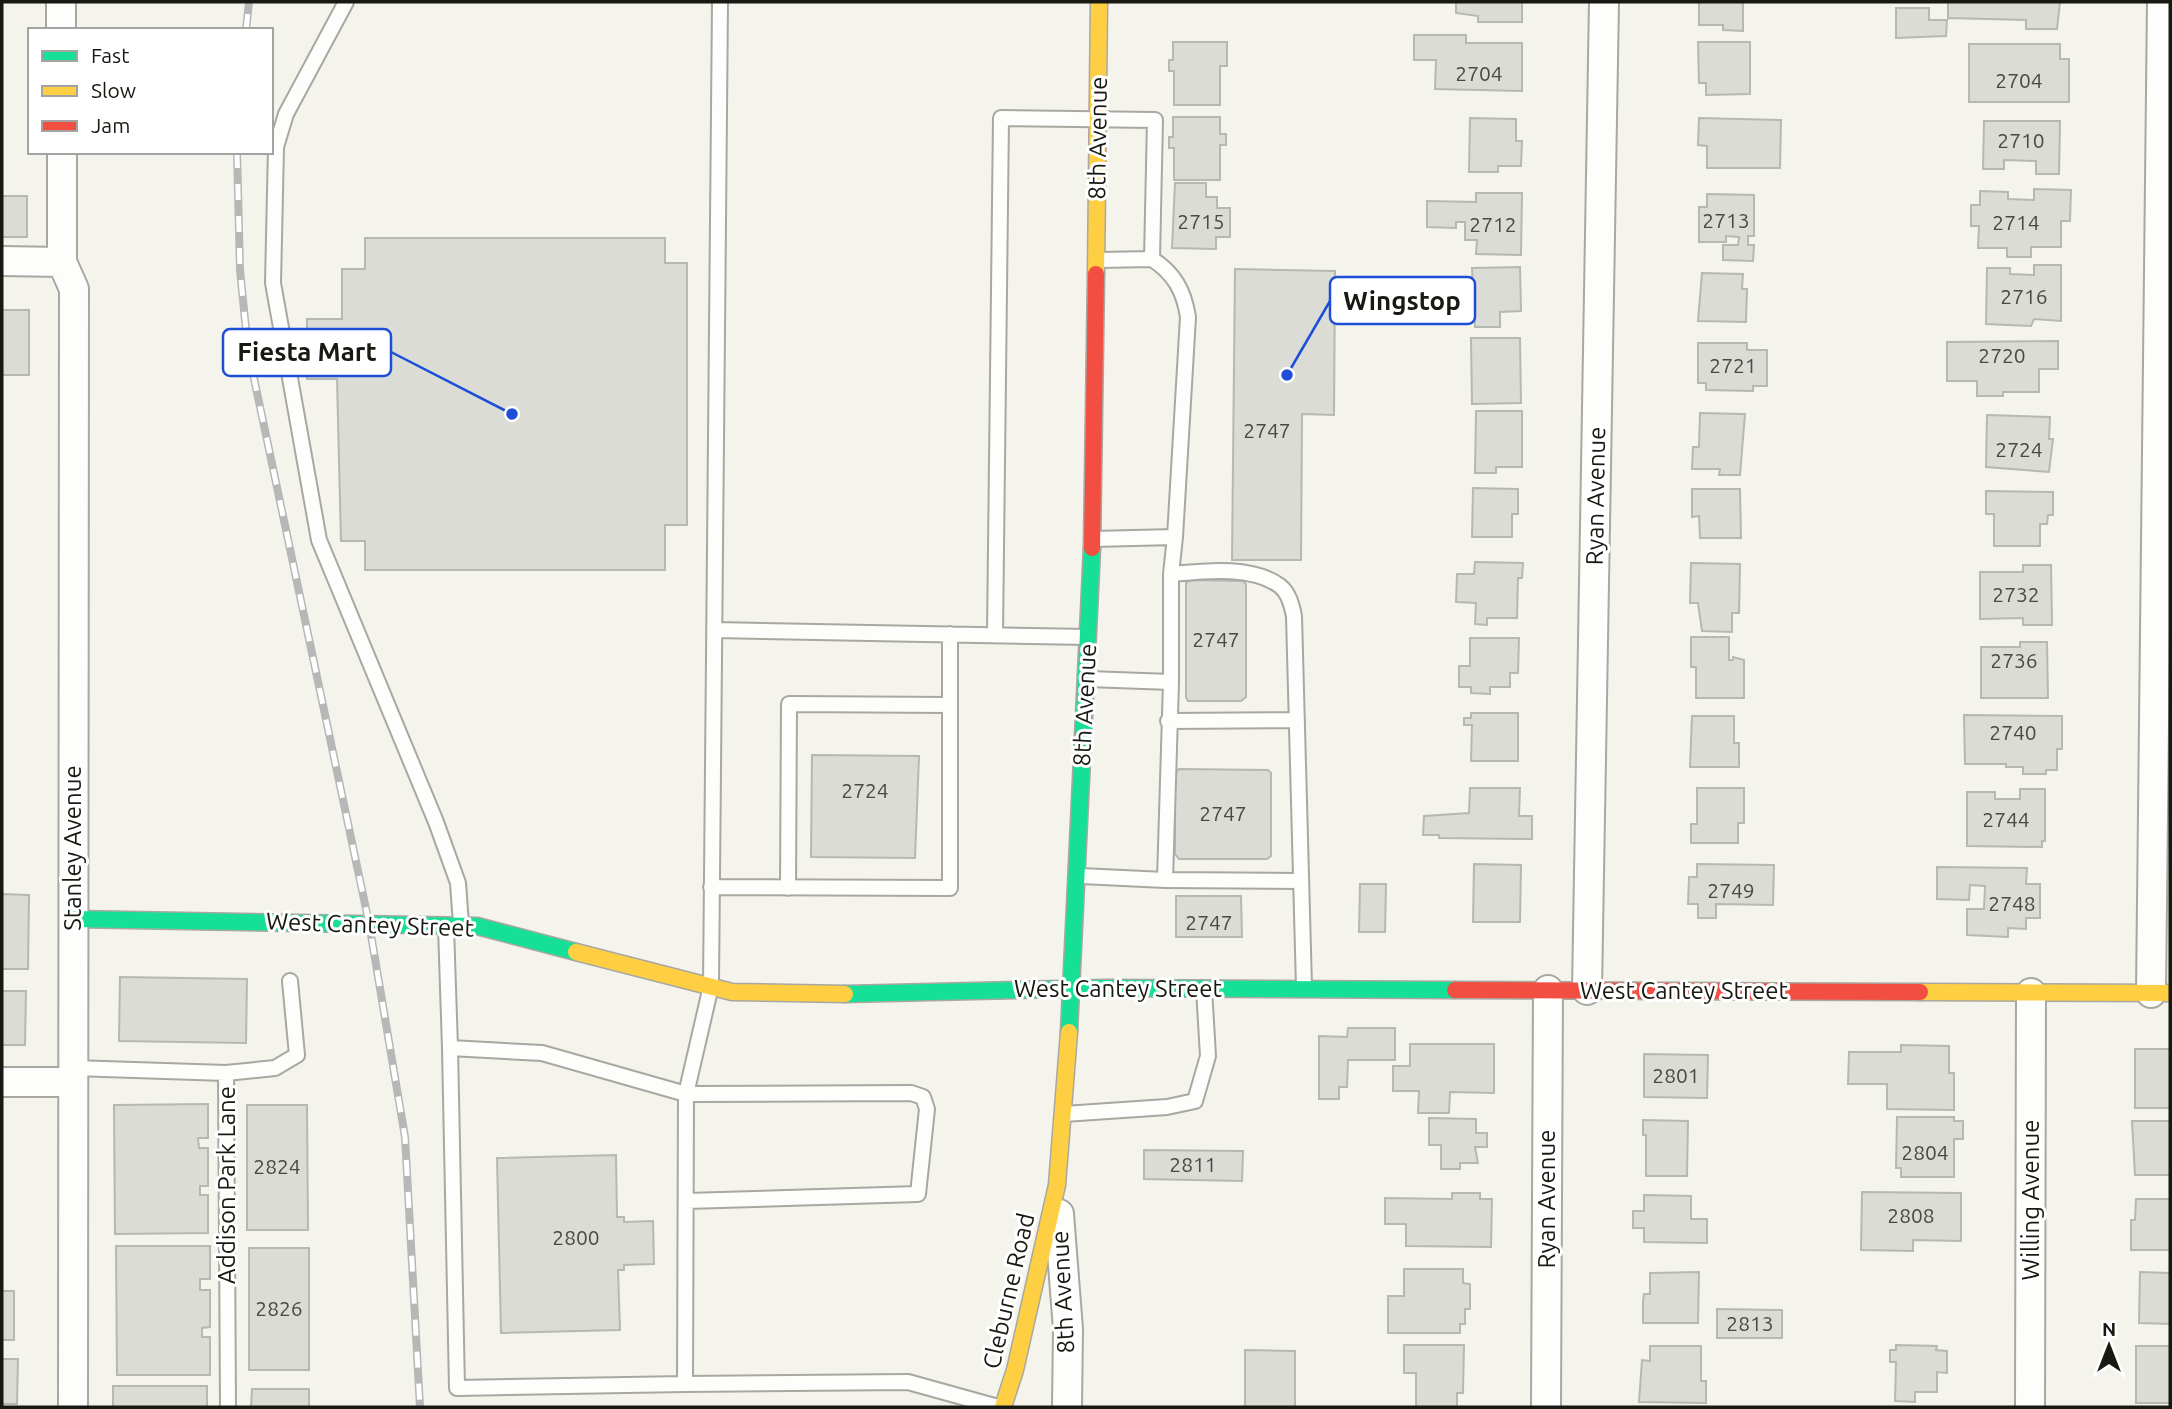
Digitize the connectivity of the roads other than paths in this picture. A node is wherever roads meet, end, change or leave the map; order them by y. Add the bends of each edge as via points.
1 (61, 2) edge
2 (346, 2) edge
3 (720, 2) edge
4 (1099, 2) edge
5 (1604, 2) edge
6 (2162, 2) edge
7 (61, 28) edge
8 (1098, 120) junction
9 (62, 154) edge
10 (1152, 259) junction
11 (1096, 260) junction
12 (2, 261) edge
13 (62, 262) junction
14 (1175, 537) junction
15 (1093, 539) junction
16 (1171, 574) junction
17 (715, 630) junction
18 (950, 634) junction
19 (995, 634) junction
20 (1088, 637) junction
21 (1086, 679) junction
22 (1171, 682) junction
23 (950, 705) junction
24 (1297, 720) junction
25 (1168, 721) junction
26 (1077, 876) junction
27 (1165, 880) junction
28 (1301, 881) junction
29 (711, 887) junction
30 (788, 888) junction
31 (73, 919) junction
32 (454, 925) junction
33 (290, 981) dead end
34 (711, 986) junction
35 (1073, 988) junction
36 (1204, 988) junction
37 (1304, 989) junction
38 (1548, 990) junction
39 (1587, 990) junction
40 (2031, 993) junction
41 (2160, 993) edge
42 (450, 1048) junction
43 (226, 1073) junction
44 (73, 1075) junction
45 (2, 1082) edge
46 (686, 1094) junction
47 (1063, 1114) junction
48 (1057, 1185) junction
49 (686, 1201) junction
50 (685, 1384) junction
51 (73, 1407) edge
52 (228, 1407) edge
53 (1000, 1407) edge
54 (1067, 1407) edge
55 (1546, 1407) edge
56 (2030, 1407) edge

1 - 7 street
2 - 32 lane via 286,114 275,146 273,283 319,540 454,871 458,883
3 - 17 lane
4 - 8 street, 8th Avenue
5 - 39 street, Ryan Avenue
6 - 41 street
8 - 10 lane via 1155,120
8 - 11 street, 8th Avenue
8 - 19 lane via 1000,118
9 - 13 street
10 - 11 lane
10 - 14 lane via 1178,284 1188,317
11 - 15 street, 8th Avenue
12 - 13 street
13 - 31 street, Stanley Avenue via 74,289
14 - 15 lane
14 - 16 lane
15 - 20 street, 8th Avenue
16 - 22 lane
16 - 24 lane via 1230,572 1281,587 1294,616
17 - 18 lane
17 - 29 lane
18 - 19 lane
18 - 23 lane
19 - 20 lane
20 - 21 street, 8th Avenue
21 - 22 lane
21 - 26 street, 8th Avenue
22 - 25 lane
23 - 30 lane via 789,705
23 - 30 lane via 950,888
24 - 25 lane
24 - 28 lane
25 - 27 lane
26 - 27 lane
26 - 35 street, 8th Avenue
27 - 28 lane
28 - 37 lane
29 - 30 lane
29 - 34 lane
31 - 32 street, West Cantey Street
31 - 44 street, Stanley Avenue
32 - 34 street, West Cantey Street via 477,926
32 - 42 lane
33 - 43 lane via 297,1055 275,1068
34 - 35 street, West Cantey Street via 732,992 870,994
34 - 46 lane
35 - 36 street, West Cantey Street
35 - 47 street, 8th Avenue
36 - 37 street, West Cantey Street
36 - 47 lane via 1208,1056 1195,1101
37 - 38 street, West Cantey Street
38 - 39 street, West Cantey Street
38 - 55 street, Ryan Avenue
39 - 40 street, West Cantey Street
40 - 41 street, West Cantey Street
40 - 56 street, Willing Avenue
42 - 46 lane via 542,1053
42 - 50 lane via 457,1388
43 - 44 lane, Addison Park Lane
43 - 52 lane, Addison Park Lane
44 - 45 street
44 - 51 street, Stanley Avenue
46 - 49 lane
46 - 49 lane via 911,1093 923,1097 927,1109 918,1194
47 - 48 street, 8th Avenue
48 - 53 street, Cleburne Road via 1015,1370
48 - 54 street, 8th Avenue via 1068,1329
49 - 50 lane
50 - 53 lane via 908,1382

